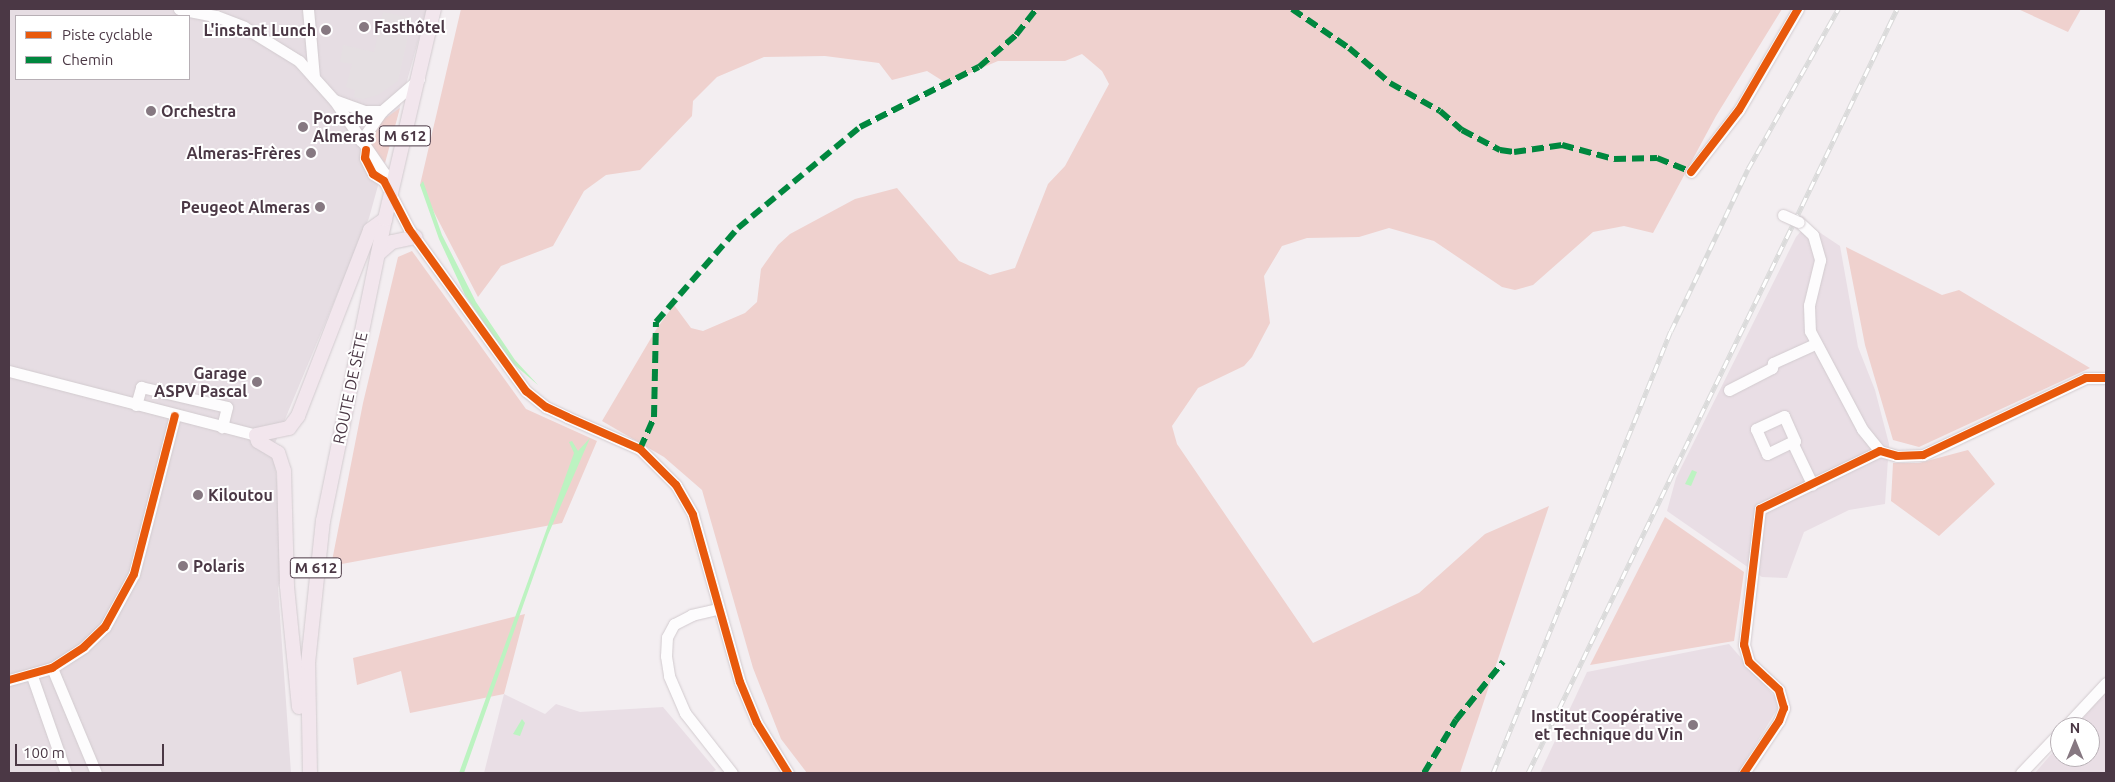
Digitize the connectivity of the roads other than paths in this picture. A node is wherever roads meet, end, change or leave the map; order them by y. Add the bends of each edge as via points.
1 (179, 9) edge
2 (308, 9) edge
3 (434, 9) edge
4 (1798, 9) edge
5 (314, 78) junction
6 (419, 79) junction
7 (334, 100) junction
8 (382, 111) junction
9 (363, 146) junction
10 (1691, 172) dead end
11 (388, 187) junction
12 (1783, 215) dead end
13 (385, 219) junction
14 (414, 237) junction
15 (378, 254) junction
16 (1815, 344) junction
17 (9, 371) edge
18 (2106, 378) edge
19 (1729, 390) dead end
20 (136, 405) junction
21 (175, 416) junction
22 (222, 427) junction
23 (256, 435) junction
24 (1792, 442) dead end
25 (1880, 451) junction
26 (1812, 484) junction
27 (717, 609) junction
28 (52, 668) junction
29 (32, 676) junction
30 (9, 680) edge
31 (2106, 683) edge
32 (2074, 717) edge
33 (308, 722) junction
34 (2050, 743) edge
35 (66, 773) edge
36 (96, 773) edge
37 (310, 773) edge
38 (732, 773) edge
39 (788, 773) edge
40 (1744, 773) edge
41 (2021, 773) edge

1 - 5 street via 216,16 263,37 298,61
2 - 5 street
3 - 6 main road, ROUTE DE SÈTE / M 612
4 - 10 street via 1739,110
5 - 7 street
6 - 8 street
6 - 11 main road, ROUTE DE SÈTE / M 612
7 - 8 street via 365,111
7 - 9 street
8 - 9 street
9 - 11 street via 384,173
11 - 13 main road, ROUTE DE SÈTE / M 612
11 - 14 street
12 - 16 street, bridge via 1799,222 1813,235 1818,252 1818,275 1808,316
13 - 15 main road, ROUTE DE SÈTE / M 612
13 - 23 main road via 370,230 298,416 289,428
14 - 15 main road via 392,242
14 - 27 street via 526,391 546,406 640,449 676,485 693,515
15 - 33 main road, ROUTE DE SÈTE / M 612 via 323,521 308,663
16 - 19 street via 1773,363 1772,368
16 - 25 street via 1862,429
17 - 20 street
18 - 25 street via 2086,378 1923,455 1897,456
20 - 21 street
20 - 22 street via 141,387 226,407
21 - 22 street
21 - 28 street via 134,574 121,602 105,627 84,647
22 - 23 street
23 - 33 main road, M 612 via 258,441 278,453 284,471 287,586 300,713
24 - 26 street
25 - 26 street
26 - 40 street via 1767,504 1757,515 1744,645 1749,662 1779,690 1784,708 1779,721
27 - 38 street via 692,615 674,624 667,637 666,656 675,694 685,714
27 - 39 street via 757,723
28 - 29 street
28 - 36 street
29 - 30 street
29 - 35 street
31 - 32 street
33 - 37 main road, ROUTE DE SÈTE / M 612
34 - 41 street

